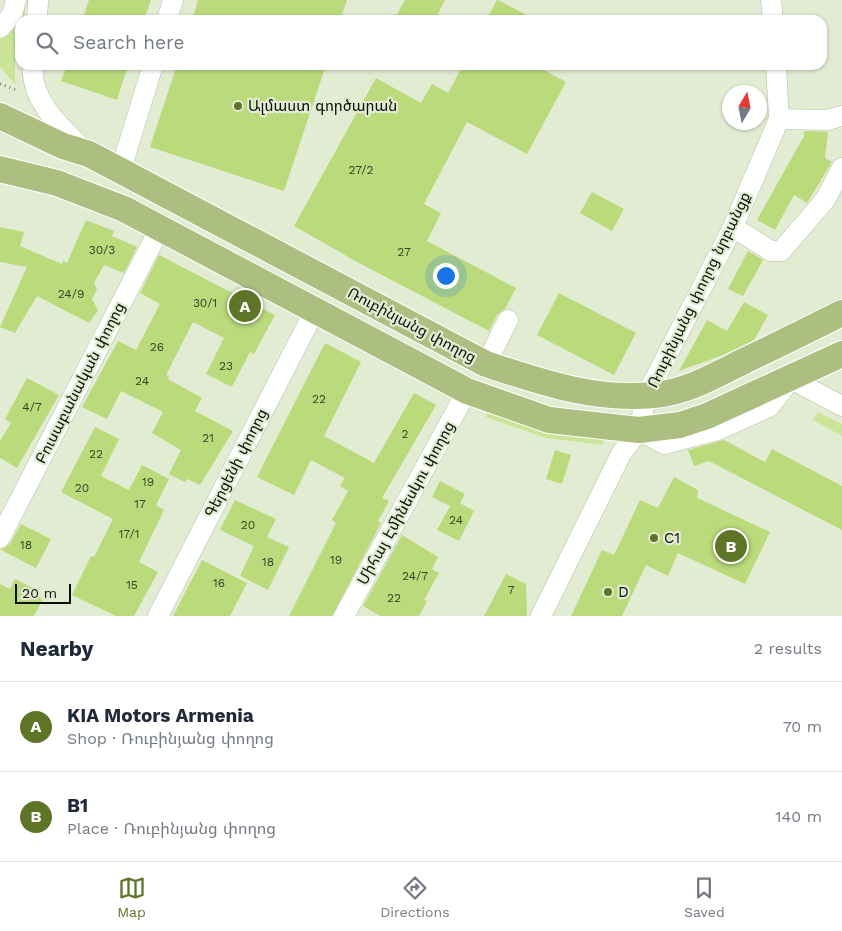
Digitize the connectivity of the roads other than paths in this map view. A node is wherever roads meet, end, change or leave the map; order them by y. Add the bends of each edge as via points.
1 (16, 0) edge
2 (38, 0) edge
3 (173, 0) edge
4 (772, 0) edge
5 (37, 15) edge
6 (168, 15) edge
7 (773, 15) edge
8 (0, 28) edge
9 (32, 70) edge
10 (151, 70) edge
11 (776, 70) edge
12 (0, 116) edge
13 (842, 117) edge
14 (779, 119) junction
15 (89, 154) junction
16 (842, 168) edge
17 (0, 169) edge
18 (120, 172) junction
19 (733, 226) junction
20 (160, 228) junction
21 (315, 310) junction
22 (842, 313) edge
23 (508, 320) dead end
24 (842, 354) edge
25 (486, 364) junction
26 (790, 379) junction
27 (467, 390) junction
28 (646, 396) junction
29 (842, 406) edge
30 (639, 430) junction
31 (0, 538) edge
32 (158, 616) edge
33 (344, 616) edge
34 (541, 616) edge

1 - 8 street via 12,15
2 - 5 street
3 - 6 street
4 - 7 street
9 - 15 street via 34,87 45,106
10 - 18 street
11 - 14 street, Ռուբինյանց փողոց նրբանցք
12 - 15 main road, Ռուբինյանց փողոց via 63,146
13 - 14 street via 827,120
14 - 19 street, Ռուբինյանց փողոց նրբանցք
15 - 18 main road, Ռուբինյանց փողոց
16 - 19 street via 825,200 781,251 771,251
17 - 20 main road via 80,190
18 - 25 main road, Ռուբինյանց փողոց
19 - 28 street, Ռուբինյանց փողոց նրբանցք
20 - 21 main road
20 - 31 street, Բուսաբանական փողոց
21 - 27 main road
21 - 32 street, Գերցենի փողոց
22 - 28 main road, Ռուբինյանց փողոց via 693,386
23 - 25 street
24 - 26 main road
25 - 28 main road, Ռուբինյանց փողոց via 553,386 619,396
26 - 29 street
26 - 30 main road via 715,421
27 - 30 main road via 549,420
27 - 33 street, Միհայ Էմինեսկու փողոց
28 - 30 street, Ռուբինյանց փողոց նրբանցք
30 - 34 street via 621,454

